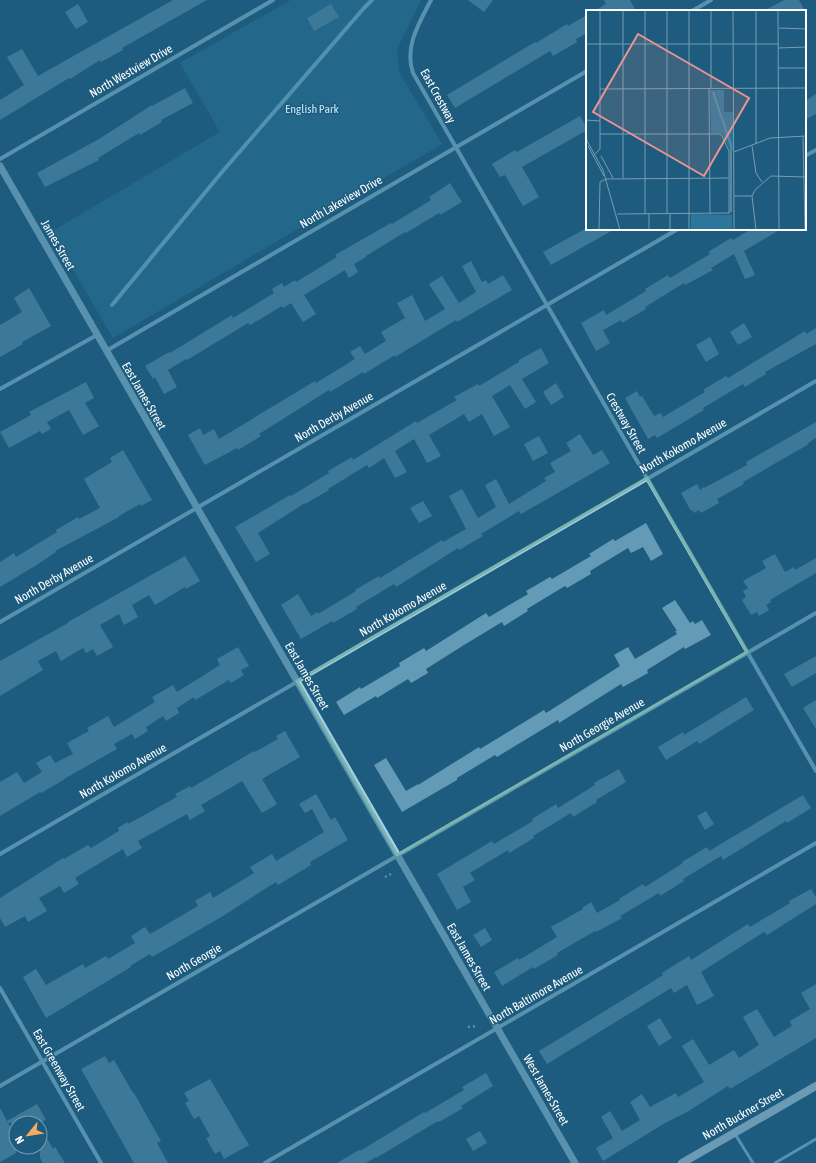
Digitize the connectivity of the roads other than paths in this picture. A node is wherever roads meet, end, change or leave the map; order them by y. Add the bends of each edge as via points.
1 (273, 0) edge
2 (431, 0) edge
3 (711, 0) edge
4 (694, 10) edge
5 (586, 72) edge
6 (456, 147) junction
7 (816, 150) edge
8 (806, 155) edge
9 (0, 159) edge
10 (0, 166) edge
11 (676, 230) edge
12 (547, 305) junction
13 (96, 335) junction
14 (106, 351) junction
15 (816, 381) edge
16 (0, 389) edge
17 (647, 478) junction
18 (197, 508) junction
19 (816, 613) edge
20 (0, 622) edge
21 (747, 652) junction
22 (297, 682) junction
23 (816, 770) edge
24 (816, 843) edge
25 (0, 854) edge
26 (398, 855) junction
27 (0, 988) edge
28 (498, 1028) junction
29 (42, 1061) junction
30 (0, 1086) edge
31 (816, 1086) edge
32 (735, 1133) junction
33 (816, 1139) edge
34 (101, 1163) edge
35 (265, 1163) edge
36 (575, 1163) edge
37 (682, 1163) edge
38 (753, 1163) edge
39 (775, 1163) edge

1 - 9 street, North Westview Drive
2 - 6 street, East Crestway via 412,41 409,52 410,64
3 - 4 street
5 - 6 street, North Lakeview Drive
6 - 12 street, Crestway Street
6 - 14 street, North Lakeview Drive
7 - 8 street
10 - 13 street, James Street
11 - 12 street, North Derby Avenue
12 - 17 street, Crestway Street
12 - 18 street, North Derby Avenue
13 - 14 street, East James Street
13 - 16 street
14 - 18 street, East James Street
15 - 17 street, North Kokomo Avenue
17 - 21 street, Crestway Street
17 - 22 street, North Kokomo Avenue
18 - 20 street, North Derby Avenue
18 - 22 street, East James Street
19 - 21 street, North Georgie Avenue
21 - 23 street, Crestway Street
21 - 26 street, North Georgie Avenue
22 - 25 street, North Kokomo Avenue
22 - 26 street, East James Street
24 - 28 street, North Baltimore Avenue
26 - 28 street, East James Street
26 - 29 street, North Georgie
27 - 29 street, East Greenway Street
28 - 35 street, North Baltimore Avenue
28 - 36 street, West James Street
29 - 30 street, North Georgie
29 - 34 street, East Greenway Street
31 - 32 main road, North Buckner Street
32 - 37 main road, North Buckner Street
32 - 38 lane
33 - 39 lane

